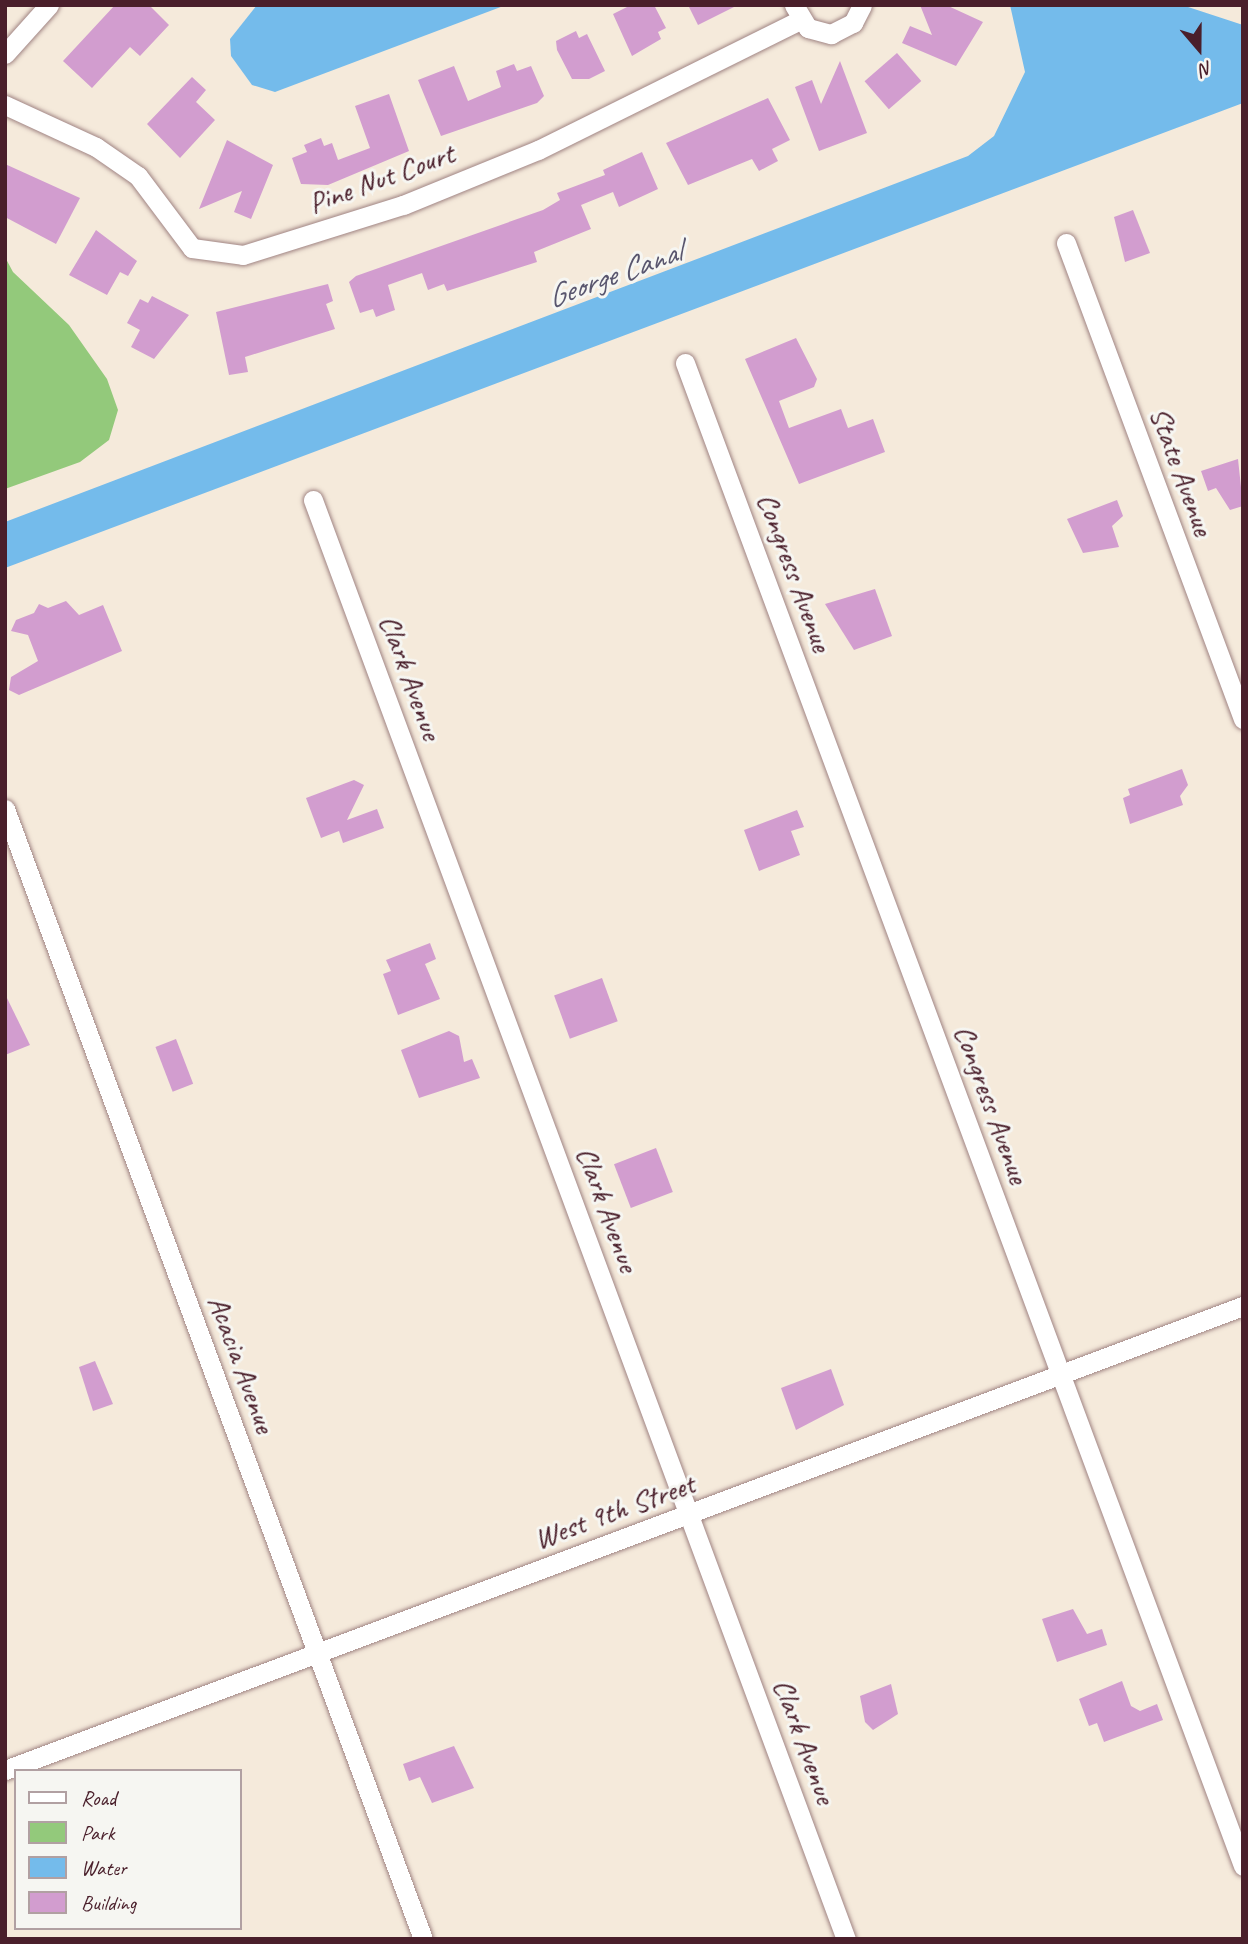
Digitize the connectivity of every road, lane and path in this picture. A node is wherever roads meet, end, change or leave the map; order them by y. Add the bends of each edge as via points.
1 (50, 5) edge
2 (862, 5) edge
3 (797, 13) edge
4 (5, 54) edge
5 (5, 105) edge
6 (1066, 243) dead end
7 (685, 363) dead end
8 (313, 500) dead end
9 (1243, 719) edge
10 (5, 809) edge
11 (1243, 1306) edge
12 (1060, 1374) junction
13 (689, 1515) junction
14 (317, 1653) junction
15 (5, 1770) edge
16 (1243, 1866) edge
17 (423, 1939) edge
18 (846, 1939) edge

1 - 4 street
2 - 3 street, Pine Nut Court via 853,23 831,34
3 - 5 street, Pine Nut Court via 538,150 403,205 243,255 192,248 138,176 96,147
6 - 9 street, State Avenue
7 - 12 street, Congress Avenue
8 - 13 street, Clark Avenue
10 - 14 street, Acacia Avenue
11 - 12 street, West 9th Street
12 - 13 street, West 9th Street
12 - 16 street, Congress Avenue
13 - 14 street, West 9th Street
13 - 18 street, Clark Avenue
14 - 15 street, West 9th Street
14 - 17 street, Acacia Avenue

